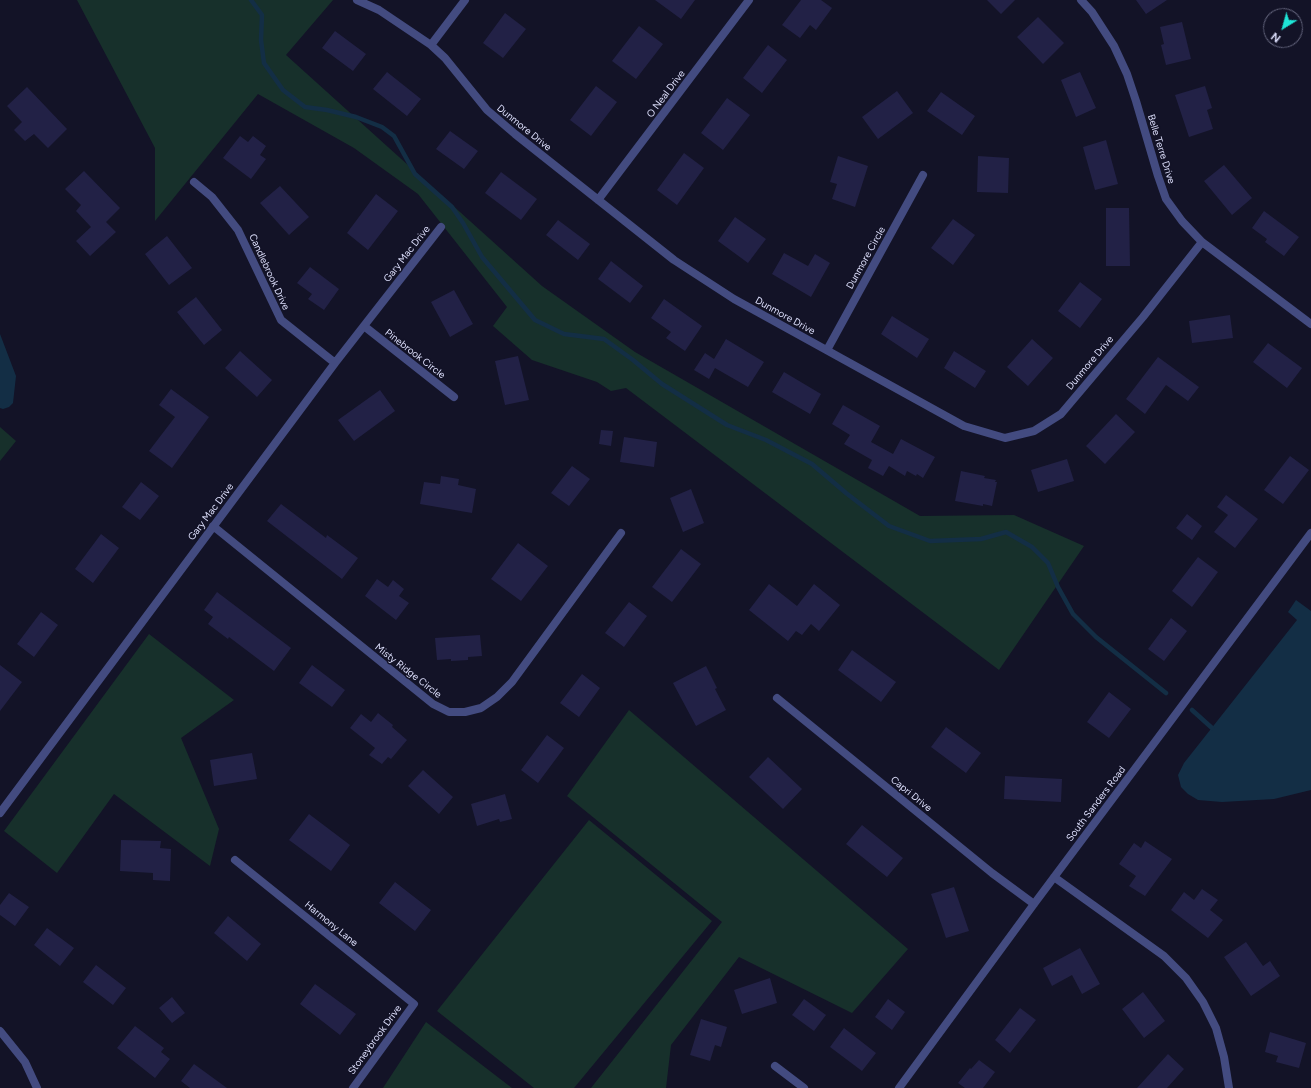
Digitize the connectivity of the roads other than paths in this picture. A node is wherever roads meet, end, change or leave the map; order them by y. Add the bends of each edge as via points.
1 (357, 0) edge
2 (464, 0) edge
3 (749, 0) edge
4 (1081, 0) edge
5 (431, 45) junction
6 (923, 175) dead end
7 (194, 182) dead end
8 (598, 200) junction
9 (440, 227) dead end
10 (1202, 242) junction
11 (1311, 324) edge
12 (364, 326) junction
13 (827, 350) junction
14 (335, 363) junction
15 (454, 397) dead end
16 (213, 526) junction
17 (1311, 532) edge
18 (621, 533) dead end
19 (777, 698) dead end
20 (0, 813) edge
21 (235, 860) dead end
22 (1054, 877) junction
23 (1034, 904) junction
24 (414, 1004) joint
25 (0, 1031) edge
26 (775, 1066) dead end
27 (37, 1088) edge
28 (352, 1088) edge
29 (804, 1088) edge
30 (899, 1088) edge
31 (1229, 1088) edge

1 - 5 street, Dunmore Drive via 379,10
2 - 5 street
3 - 8 street, O Neal Drive
4 - 10 street, Belle Terre Drive via 1114,46 1128,74 1166,199
5 - 8 street, Dunmore Drive via 445,58 487,110
6 - 13 street, Dunmore Circle
7 - 14 street, Candlebrook Drive via 212,197 238,230 281,320
8 - 13 street, Dunmore Drive via 674,260 734,299
9 - 12 street, Gary Mac Drive
10 - 11 street, Belle Terre Drive
10 - 13 street, Dunmore Drive via 1061,414 1034,431 1005,438 964,426
12 - 14 street, Gary Mac Drive
12 - 15 street, Pinebrook Circle
14 - 16 street, Gary Mac Drive
16 - 18 street, Misty Ridge Circle via 433,704 449,712 481,708 512,682
16 - 20 street, Gary Mac Drive
17 - 22 street, South Sanders Road
19 - 23 street, Capri Drive via 992,873
21 - 24 street, Harmony Lane
22 - 23 street, South Sanders Road
22 - 31 street via 1164,956 1186,978 1203,1002 1216,1028
23 - 30 street, South Sanders Road
24 - 28 street, Stoneybrook Drive
25 - 27 street via 25,1062
26 - 29 street

